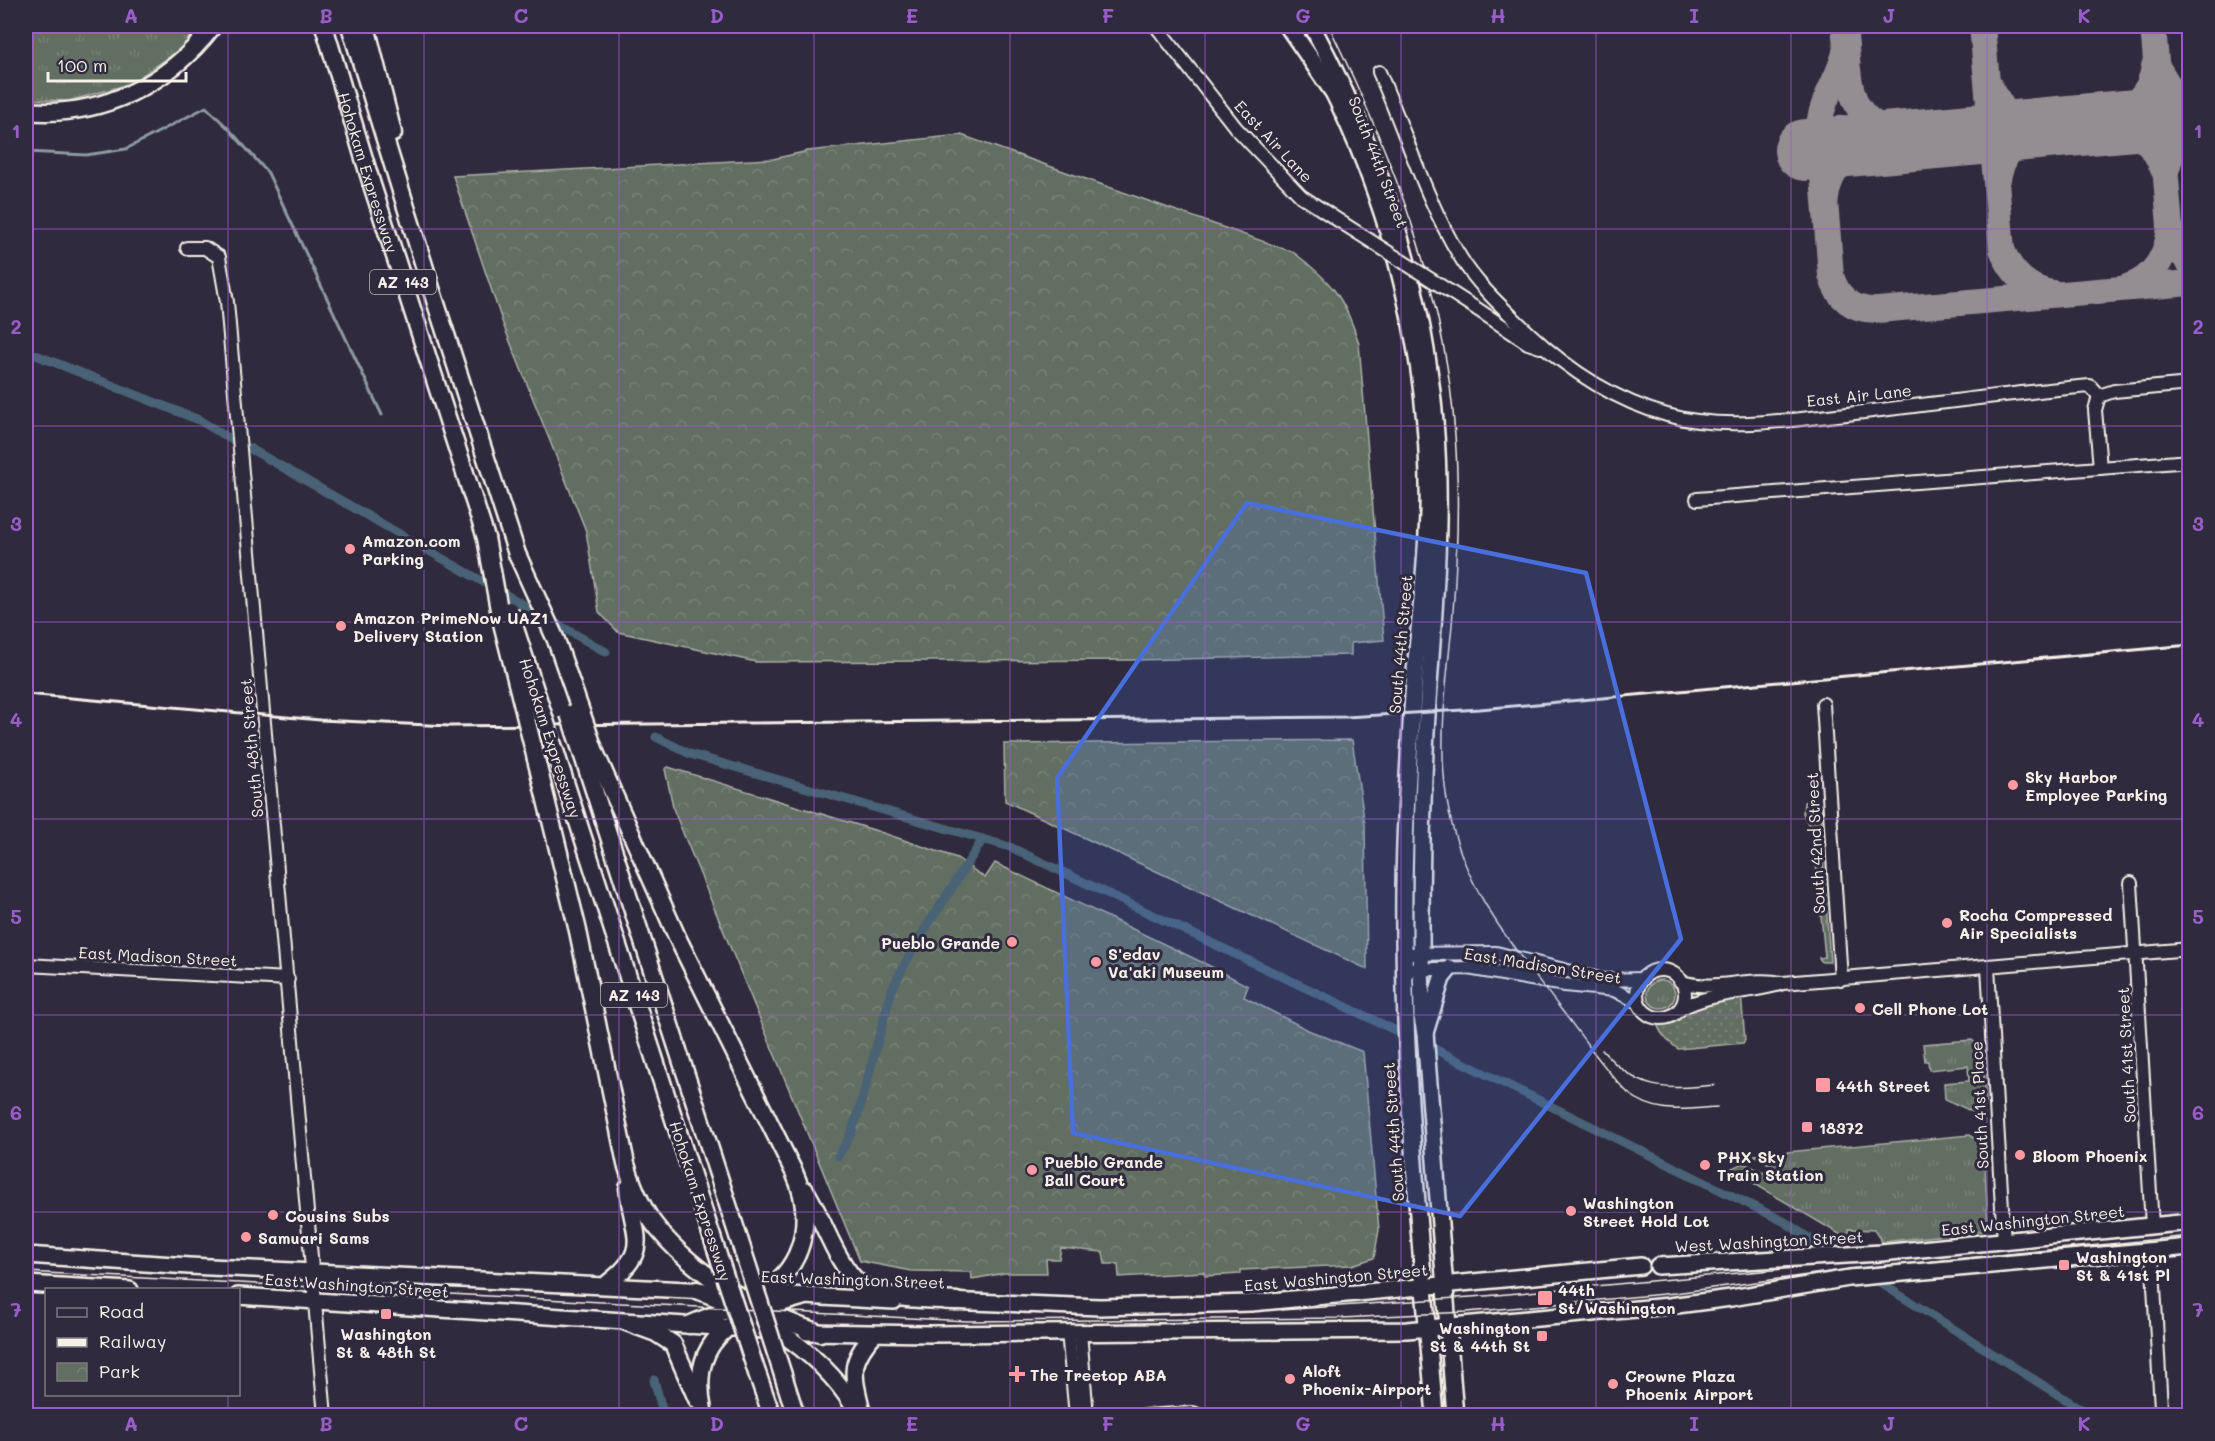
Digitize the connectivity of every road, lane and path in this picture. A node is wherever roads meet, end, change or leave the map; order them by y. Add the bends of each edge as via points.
1 (213, 26) edge
2 (324, 26) edge
3 (350, 26) edge
4 (366, 26) edge
5 (1156, 26) edge
6 (1288, 26) edge
7 (1298, 26) edge
8 (1311, 26) edge
9 (1316, 26) edge
10 (1379, 72) dead end
11 (1335, 83) junction
12 (26, 111) edge
13 (187, 248) dead end
14 (430, 288) junction
15 (1544, 349) junction
16 (2190, 384) edge
17 (2099, 396) junction
18 (2190, 461) edge
19 (2100, 468) junction
20 (1697, 499) dead end
21 (486, 538) junction
22 (1823, 704) dead end
23 (589, 754) junction
24 (2132, 883) dead end
25 (2190, 949) edge
26 (1404, 954) junction
27 (1421, 954) junction
28 (2137, 954) junction
29 (26, 965) edge
30 (1988, 967) junction
31 (1450, 968) junction
32 (1405, 970) junction
33 (1421, 970) junction
34 (1643, 979) junction
35 (1840, 979) junction
36 (288, 980) junction
37 (1680, 981) junction
38 (1783, 983) junction
39 (1638, 1002) junction
40 (1680, 1009) junction
41 (1425, 1033) junction
42 (626, 1164) junction
43 (794, 1172) junction
44 (2190, 1222) edge
45 (2152, 1226) junction
46 (2004, 1242) junction
47 (2190, 1247) edge
48 (2152, 1251) junction
49 (1874, 1253) joint
50 (26, 1255) edge
51 (1641, 1266) dead end
52 (1658, 1266) dead end
53 (312, 1271) junction
54 (26, 1284) edge
55 (607, 1284) junction
56 (1444, 1285) junction
57 (1424, 1287) junction
58 (95, 1288) edge
59 (697, 1290) joint
60 (240, 1296) edge
61 (805, 1296) joint
62 (314, 1299) junction
63 (957, 1301) junction
64 (748, 1302) junction
65 (626, 1322) junction
66 (689, 1325) junction
67 (726, 1327) junction
68 (1448, 1327) junction
69 (1427, 1329) junction
70 (774, 1330) junction
71 (1074, 1332) junction
72 (820, 1333) junction
73 (874, 1334) junction
74 (757, 1373) junction
75 (2161, 1408) dead end
76 (704, 1413) edge
77 (325, 1416) edge
78 (767, 1416) edge
79 (772, 1416) edge
80 (796, 1416) edge
81 (861, 1416) edge
82 (1076, 1416) edge
83 (1087, 1416) edge
84 (1145, 1416) edge
85 (1201, 1416) edge
86 (1435, 1416) edge
87 (1455, 1416) edge

1 - 12 highway via 175,67 127,96 83,109
2 - 21 highway, Hohokam Expressway / AZ 143
3 - 14 highway, Hohokam Expressway / AZ 143
4 - 14 highway via 416,209
5 - 15 street, East Air Lane, bridge via 1236,128 1301,196 1528,343
6 - 11 highway
7 - 11 main road, South 44th Street
8 - 11 main road, South 44th Street
9 - 11 main road
10 - 15 street, East Air Lane via 1443,227 1460,257 1482,286
11 - 26 main road, South 44th Street via 1387,231 1411,330 1423,418 1428,513 1407,782
11 - 27 main road, South 44th Street via 1371,150 1398,224 1416,294 1435,421 1438,548 1425,757
13 - 36 street, South 48th Street via 205,248 219,257 227,302
14 - 23 highway, Hohokam Expressway / AZ 143, bridge via 517,554
15 - 17 street, East Air Lane via 1610,392 1668,415 1699,421 1733,423 1818,417 2090,386
16 - 17 street via 2115,390
17 - 19 street via 2095,410
18 - 19 street
19 - 20 street
21 - 42 highway, bridge via 500,615 580,940
21 - 74 highway, Hohokam Expressway / AZ 143, bridge
22 - 35 street, South 42nd Street
23 - 43 highway
23 - 80 highway, Hohokam Expressway / AZ 143, bridge
24 - 28 street, South 41st Street
25 - 28 street
26 - 27 street, East Madison Street
26 - 32 main road, South 44th Street
27 - 33 main road, South 44th Street
27 - 34 street, East Madison Street via 1496,953 1604,980
28 - 30 street
28 - 45 street, South 41st Street
29 - 36 street, East Madison Street
30 - 35 street
30 - 46 street, South 41st Place
31 - 33 street, East Madison Street
31 - 39 street, East Madison Street via 1614,990
31 - 41 main road via 1442,978
32 - 33 street, East Madison Street
32 - 57 main road, South 44th Street via 1407,1057
33 - 41 main road, South 44th Street
34 - 37 street via 1661,971
34 - 39 street
35 - 38 street
36 - 53 street, South 48th Street
37 - 38 street via 1699,986 1763,979
37 - 40 street via 1685,995
38 - 40 street via 1708,996
39 - 40 street via 1656,1018 1669,1017
41 - 56 main road, South 44th Street
42 - 55 highway via 637,1246 626,1269
42 - 64 highway via 638,1197 658,1230 693,1263
43 - 63 highway via 846,1268 860,1284 891,1295
43 - 64 highway via 805,1209 797,1255 783,1275
44 - 45 main road, East Washington Street
45 - 46 main road, East Washington Street
46 - 49 main road, East Washington Street
47 - 48 main road
48 - 68 main road, East Washington Street via 1837,1279 1731,1298
48 - 75 street
49 - 52 main road, West Washington Street
50 - 53 main road, East Washington Street
51 - 56 main road, East Washington Street
53 - 55 main road, East Washington Street
53 - 62 street, South 48th Street
54 - 58 main road
55 - 59 main road, East Washington Street
56 - 57 main road, East Washington Street
56 - 68 main road, South 44th Street
57 - 63 main road, East Washington Street via 1218,1305 1100,1307
57 - 69 main road, South 44th Street
59 - 64 highway
60 - 62 main road, East Washington Street
61 - 63 main road, East Washington Street
61 - 64 highway
62 - 65 main road, East Washington Street
62 - 77 street, South 48th Street
64 - 66 highway
64 - 67 highway
64 - 70 highway
64 - 72 highway
65 - 66 main road, East Washington Street
65 - 76 highway via 673,1344
66 - 67 main road, East Washington Street
67 - 70 main road, East Washington Street
67 - 76 highway via 712,1345 702,1371 700,1393
68 - 69 main road, East Washington Street
68 - 87 main road, South 44th Street
69 - 71 main road, East Washington Street
69 - 86 main road, South 44th Street
70 - 72 main road, East Washington Street
70 - 81 highway via 826,1370
71 - 73 main road, East Washington Street
71 - 82 street
71 - 83 street
72 - 73 main road, East Washington Street
73 - 81 highway via 859,1352 854,1366
74 - 78 highway
74 - 79 highway, Hohokam Expressway / AZ 143
84 - 85 street

